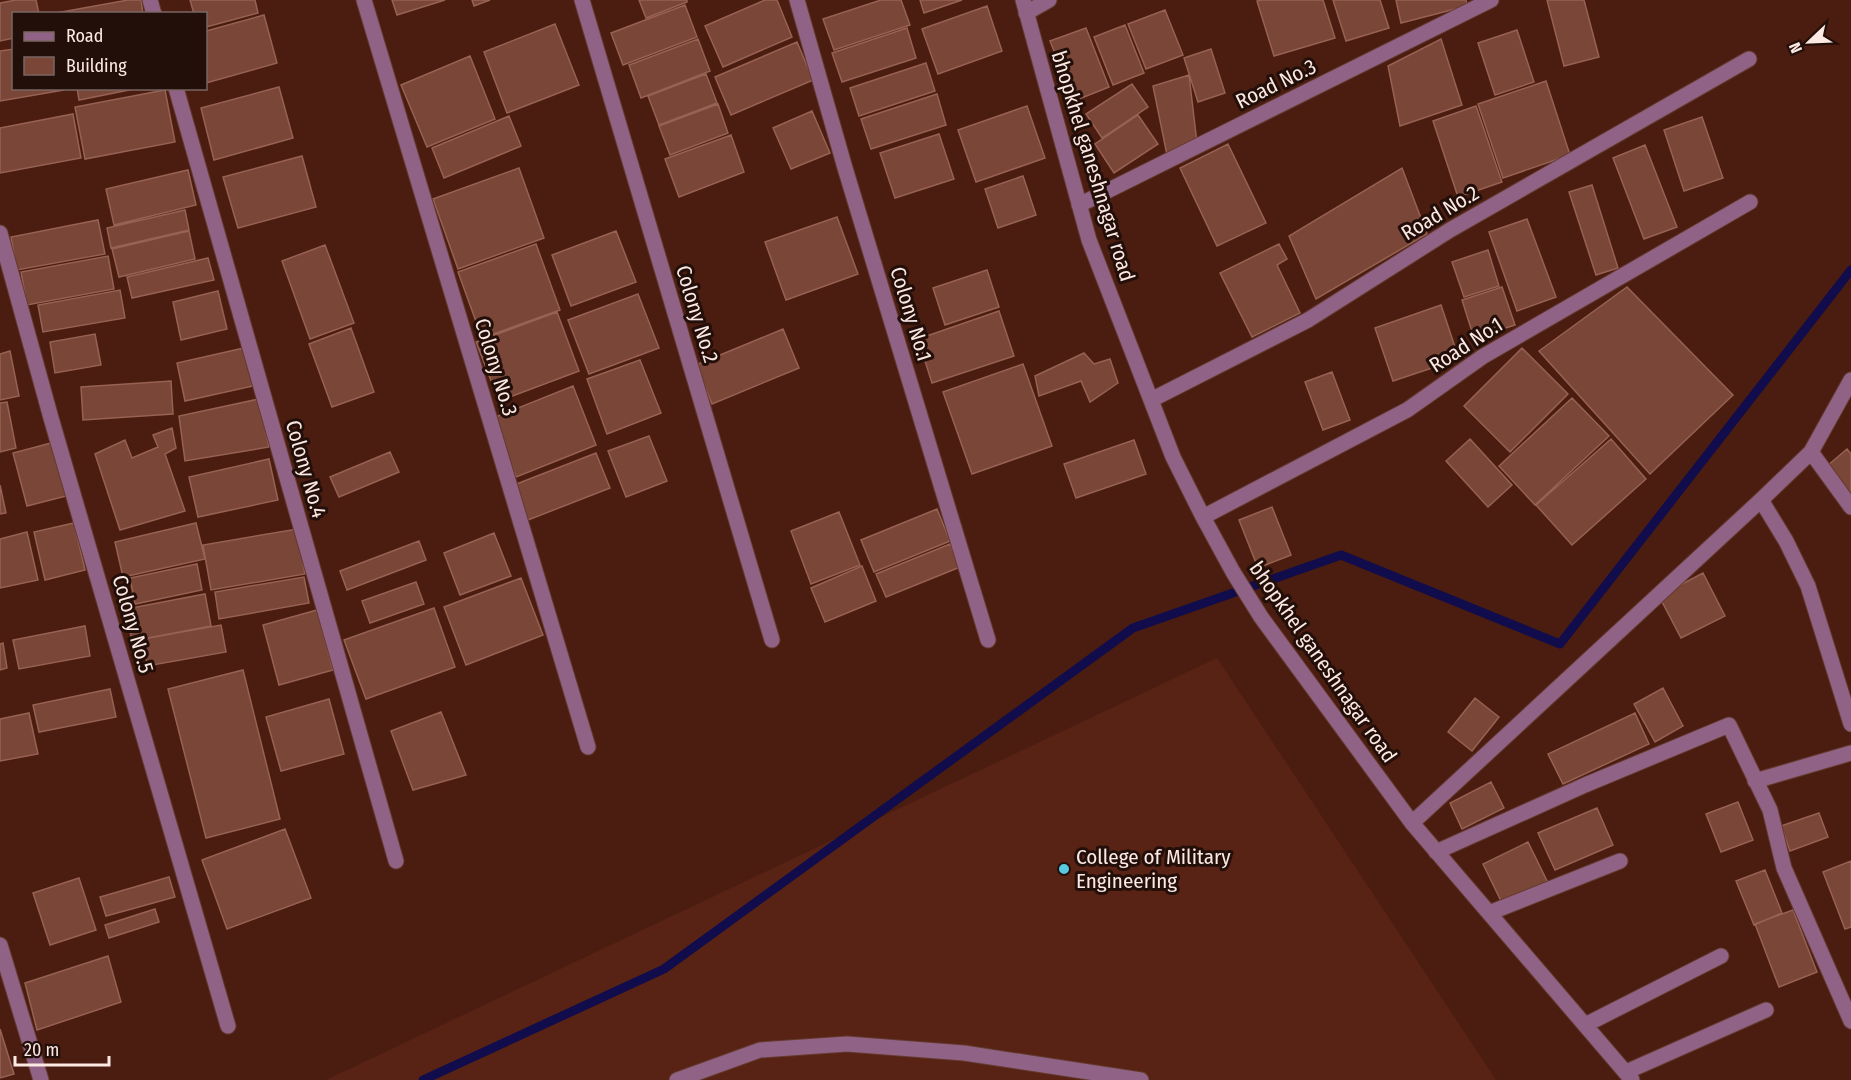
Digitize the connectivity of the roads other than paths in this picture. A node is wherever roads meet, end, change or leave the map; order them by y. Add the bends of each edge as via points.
1 (364, 0) edge
2 (582, 0) edge
3 (797, 0) edge
4 (1049, 0) edge
5 (1491, 0) edge
6 (1025, 6) edge
7 (1749, 59) dead end
8 (177, 90) edge
9 (1750, 202) dead end
10 (1079, 205) junction
11 (0, 233) edge
12 (1851, 380) edge
13 (1150, 400) junction
14 (1810, 452) junction
15 (1761, 500) junction
16 (1851, 507) edge
17 (1203, 518) junction
18 (772, 640) dead end
19 (988, 640) dead end
20 (1851, 724) edge
21 (588, 747) dead end
22 (1851, 753) edge
23 (1755, 781) junction
24 (1412, 823) junction
25 (1437, 852) junction
26 (396, 861) dead end
27 (1620, 861) dead end
28 (1489, 913) junction
29 (0, 945) edge
30 (1721, 956) dead end
31 (1766, 1010) dead end
32 (1851, 1021) edge
33 (1585, 1025) junction
34 (228, 1026) dead end
35 (1629, 1076) edge
36 (41, 1079) edge
37 (676, 1080) edge
38 (1141, 1080) edge

1 - 21 street, Colony No.3
2 - 18 street, Colony No.2
3 - 19 street, Colony No.1
4 - 6 street
5 - 10 street, Road No.3
6 - 10 street, bhopkhel ganeshnagar road
7 - 13 street, Road No.2 via 1450,230 1308,320
8 - 26 street, Colony No.4
9 - 17 street, Road No.1 via 1482,357 1407,410
10 - 13 street, bhopkhel ganeshnagar road
11 - 34 street, Colony No.5
12 - 14 street
13 - 17 street, bhopkhel ganeshnagar road
14 - 15 street
14 - 16 street
15 - 20 street via 1808,586
15 - 24 street
17 - 24 street, bhopkhel ganeshnagar road via 1262,617
22 - 23 street
23 - 25 street via 1729,725
23 - 32 street via 1770,810 1784,868
24 - 25 street, bhopkhel ganeshnagar road
25 - 28 street, bhopkhel ganeshnagar road
27 - 28 street
28 - 33 street, bhopkhel ganeshnagar road
29 - 36 street
30 - 33 street
31 - 35 street
33 - 35 street, bhopkhel ganeshnagar road
37 - 38 street via 760,1050 846,1044 964,1053

